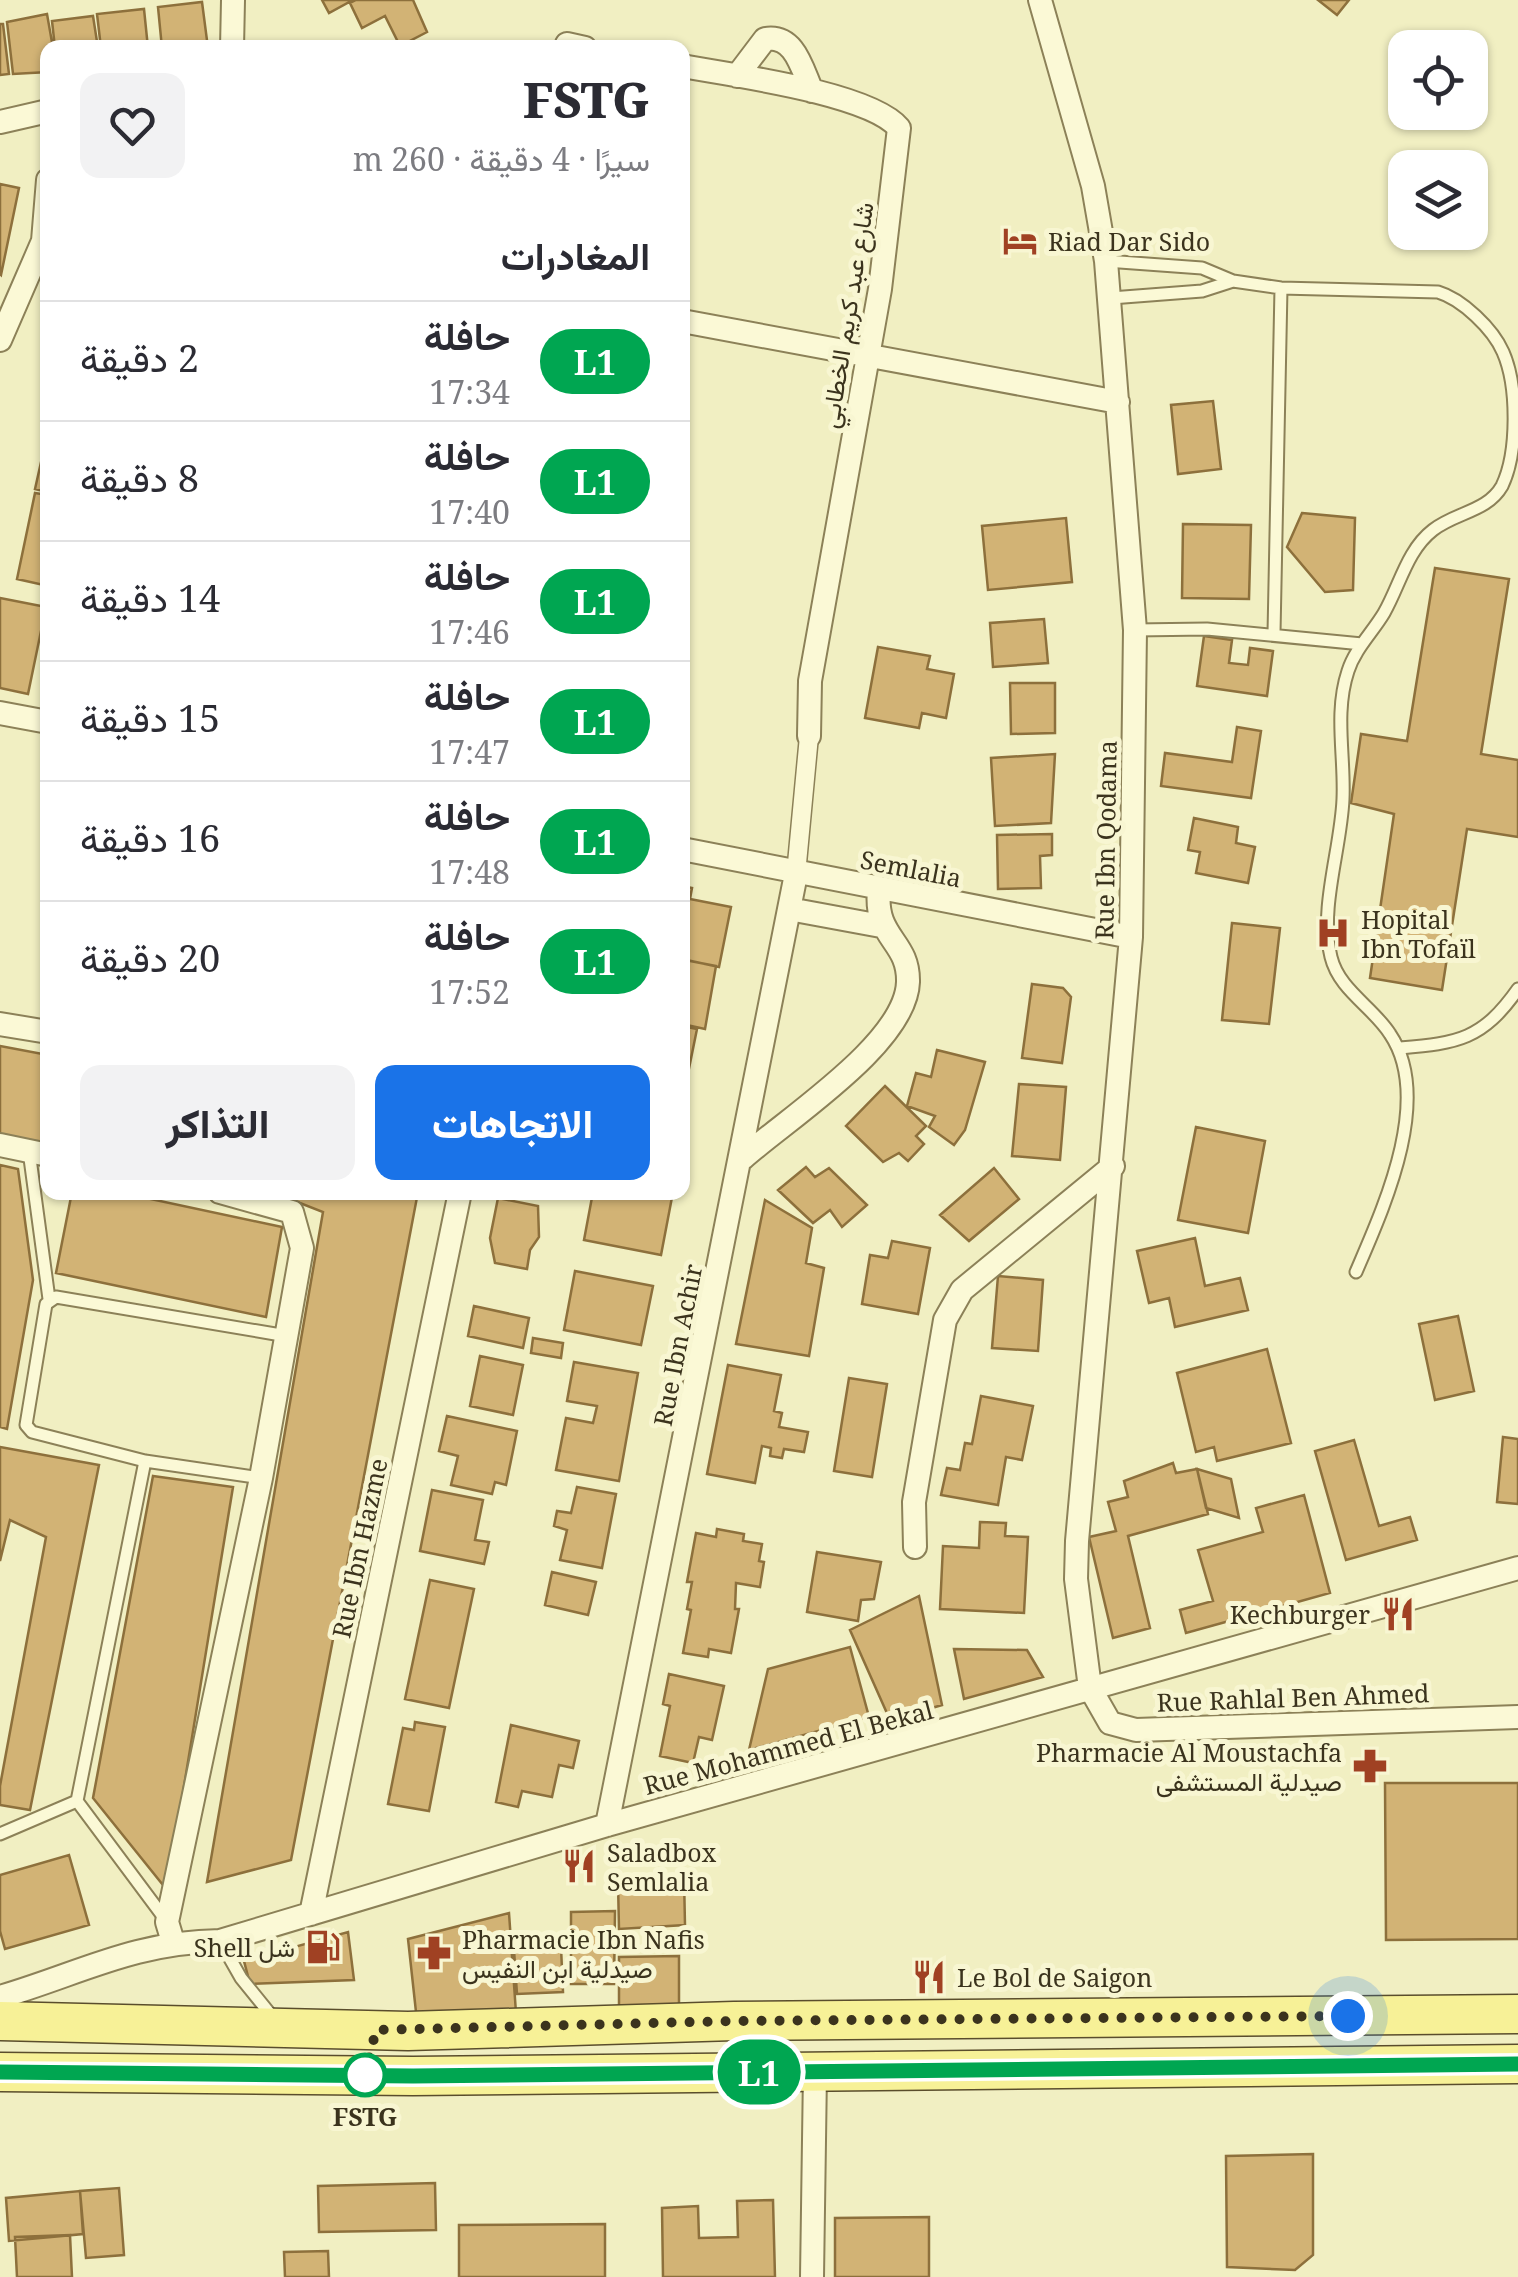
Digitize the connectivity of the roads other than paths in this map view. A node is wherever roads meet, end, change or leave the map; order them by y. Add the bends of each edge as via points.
1 (233, 0) edge
2 (1040, 0) edge
3 (232, 40) edge
4 (690, 67) edge
5 (738, 76) junction
6 (812, 91) junction
7 (40, 113) edge
8 (0, 122) edge
9 (40, 248) edge
10 (1106, 261) junction
11 (1233, 281) junction
12 (1281, 288) junction
13 (1111, 298) junction
14 (690, 322) edge
15 (0, 340) edge
16 (869, 356) junction
17 (1118, 402) junction
18 (1515, 459) edge
19 (1135, 630) junction
20 (1274, 633) junction
21 (1362, 644) junction
22 (0, 713) edge
23 (40, 720) edge
24 (810, 736) joint
25 (690, 851) edge
26 (796, 874) junction
27 (879, 890) junction
28 (789, 910) junction
29 (881, 926) junction
30 (1131, 937) junction
31 (1518, 989) edge
32 (0, 1024) edge
33 (40, 1031) edge
34 (1400, 1048) junction
35 (0, 1145) edge
36 (38, 1153) edge
37 (743, 1158) junction
38 (1113, 1166) junction
39 (42, 1200) edge
40 (253, 1200) edge
41 (458, 1200) edge
42 (1356, 1272) dead end
43 (50, 1299) junction
44 (287, 1336) junction
45 (145, 1460) junction
46 (260, 1478) junction
47 (915, 1546) dead end
48 (1518, 1568) edge
49 (1090, 1688) junction
50 (1518, 1717) edge
51 (78, 1801) junction
52 (607, 1826) junction
53 (0, 1834) edge
54 (312, 1914) junction
55 (170, 1932) junction
56 (220, 1941) junction
57 (0, 1997) edge
58 (1518, 2014) edge
59 (0, 2021) edge
60 (281, 2026) junction
61 (1518, 2064) edge
62 (0, 2072) edge
63 (815, 2072) junction
64 (812, 2277) edge

1 - 3 street
2 - 10 street, Rue Ibn Qodama via 1094,186
4 - 5 street, شارع عبد كريم الخطابي
5 - 6 street, شارع عبد كريم الخطابي
5 - 6 street via 756,47 772,37 789,45
6 - 16 street, شارع عبد كريم الخطابي via 881,111 899,128
7 - 8 street
9 - 15 street
10 - 11 lane via 1202,268
10 - 13 street, Rue Ibn Qodama
11 - 12 lane
11 - 13 lane
12 - 18 lane via 1454,296 1503,350
12 - 20 lane
13 - 17 street, Rue Ibn Qodama
14 - 16 street
16 - 17 street
16 - 24 street, شارع عبد كريم الخطابي via 810,681
17 - 19 street, Rue Ibn Qodama
18 - 21 lane via 1492,500 1448,520 1416,546
19 - 20 lane
19 - 30 street, Rue Ibn Qodama
20 - 21 lane
21 - 34 lane via 1345,682 1343,798 1327,928 1336,973
22 - 23 street
24 - 26 street
25 - 26 street, Semlalia
26 - 27 street, Semlalia
26 - 28 street, Rue Ibn Achir
27 - 29 street
27 - 30 street, Semlalia
28 - 29 street
28 - 37 street, Rue Ibn Achir
29 - 37 street via 907,967 908,985 892,1025 867,1058
30 - 38 street, Rue Ibn Qodama
31 - 34 lane via 1486,1027 1460,1042
32 - 33 street
34 - 42 lane via 1400,1154
35 - 36 street
37 - 52 street, Rue Ibn Achir
38 - 47 street via 953,1303 914,1502
38 - 49 street, Rue Ibn Qodama via 1077,1541
39 - 43 lane
40 - 44 street via 286,1208 296,1219 302,1248
41 - 54 street, Rue Ibn Hazme
43 - 44 lane
43 - 45 lane via 26,1426 40,1437
44 - 46 street
45 - 46 lane
45 - 51 lane
46 - 55 street
48 - 49 street, Rue Mohammed El Bekal
49 - 50 street, Rue Rahlal Ben Ahmed via 1110,1723 1136,1730
49 - 52 street, Rue Mohammed El Bekal
51 - 53 lane
51 - 55 lane
52 - 54 street, Rue Mohammed El Bekal
54 - 56 street, Rue Mohammed El Bekal
55 - 56 street, Rue Mohammed El Bekal
55 - 57 street, Rue Mohammed El Bekal
56 - 60 lane
58 - 60 main road via 734,2021 408,2032
59 - 60 main road
61 - 63 main road
62 - 63 main road
63 - 64 street

